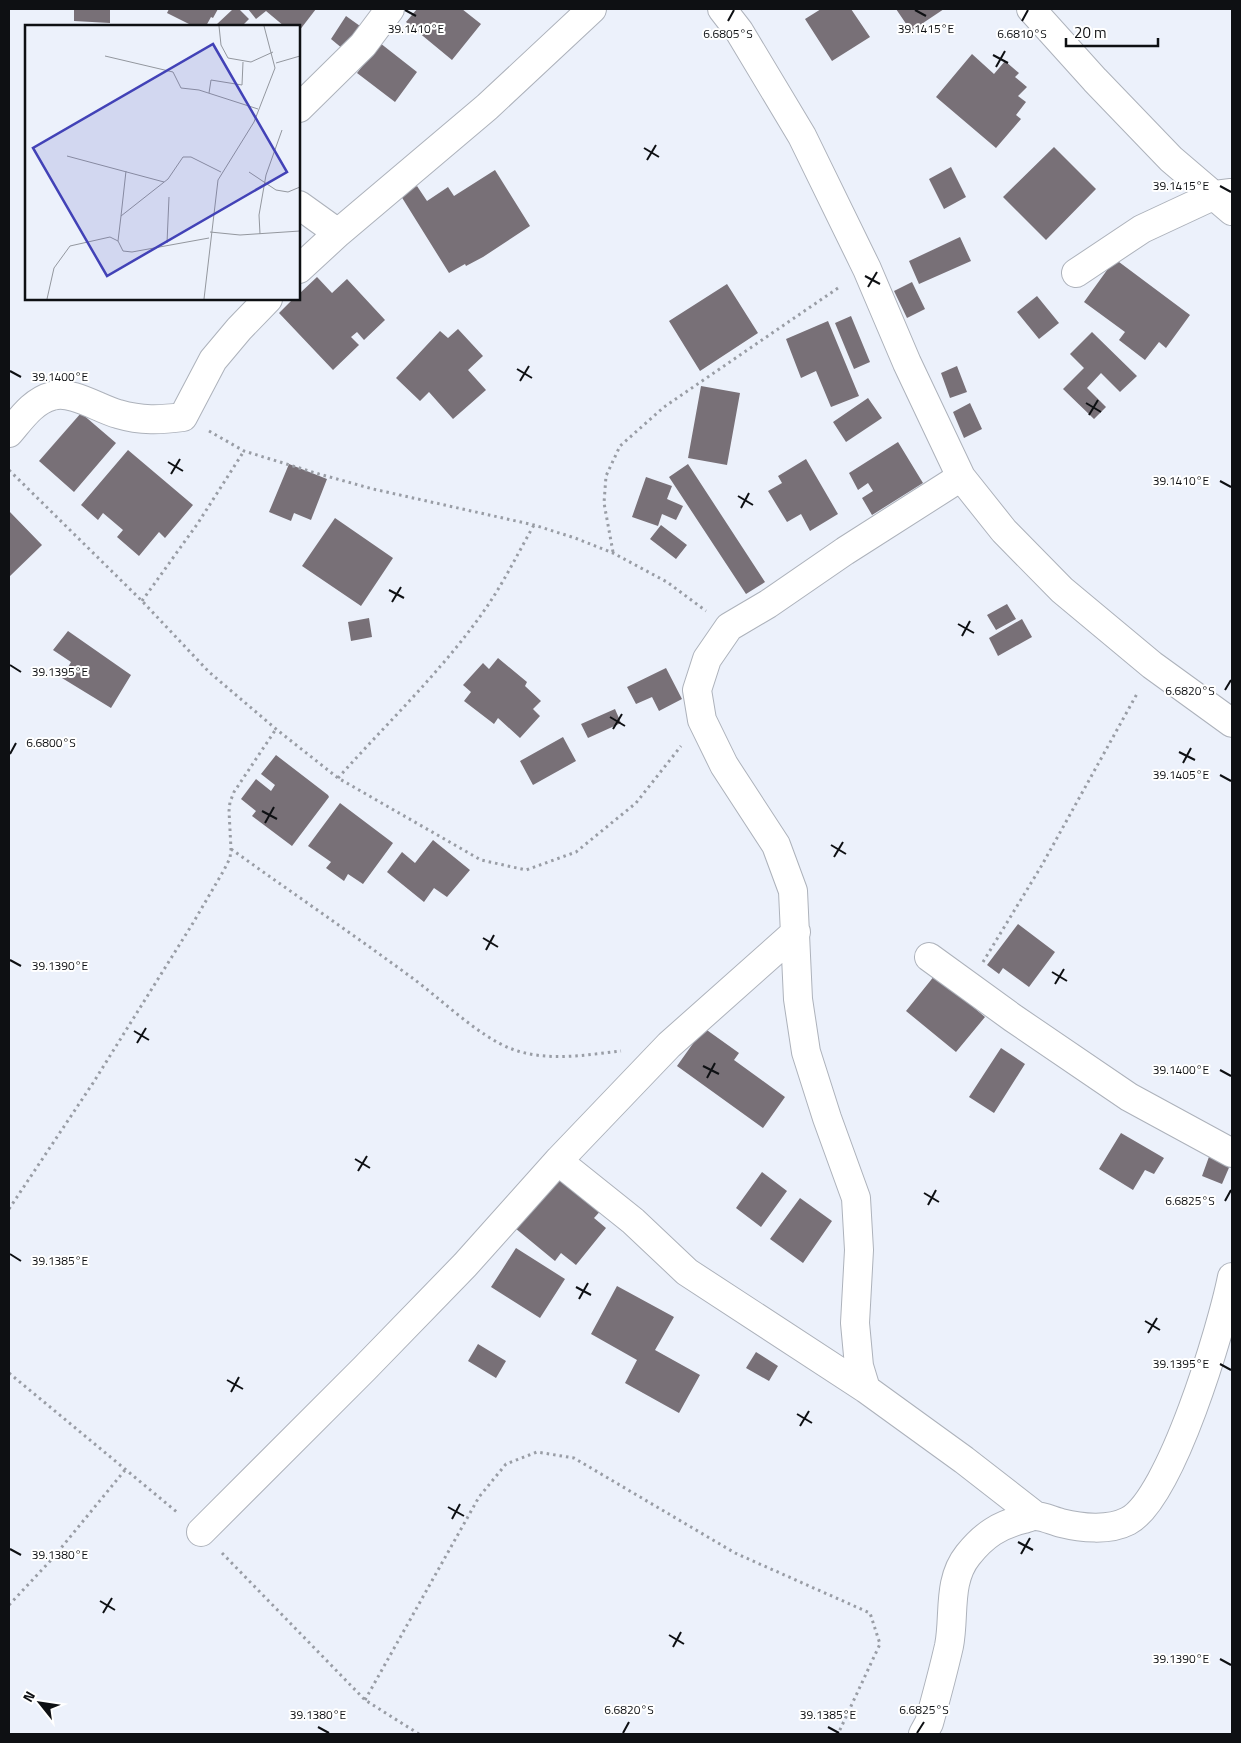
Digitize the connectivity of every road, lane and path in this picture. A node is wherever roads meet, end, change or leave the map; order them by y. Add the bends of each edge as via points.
1 (390, 9) edge
2 (592, 9) edge
3 (722, 9) edge
4 (1031, 9) edge
5 (300, 107) edge
6 (1226, 200) edge
7 (300, 206) edge
8 (338, 233) junction
9 (300, 268) edge
10 (867, 269) junction
11 (1076, 273) dead end
12 (267, 300) edge
13 (183, 417) junction
14 (9, 433) edge
15 (244, 451) junction
16 (9, 470) edge
17 (960, 477) junction
18 (534, 525) junction
19 (613, 552) junction
20 (142, 601) junction
21 (729, 627) junction
22 (1152, 665) junction
23 (702, 720) junction
24 (1232, 723) edge
25 (276, 730) junction
26 (338, 778) junction
27 (231, 849) junction
28 (796, 932) junction
29 (929, 957) dead end
30 (969, 986) junction
31 (622, 1051) dead end
32 (1232, 1153) edge
33 (558, 1162) junction
34 (9, 1209) edge
35 (1232, 1277) edge
36 (866, 1389) junction
37 (126, 1470) dead end
38 (1036, 1516) junction
39 (201, 1532) dead end
40 (9, 1605) edge
41 (365, 1700) dead end
42 (838, 1734) edge
43 (924, 1734) edge

1 - 5 street via 363,44
2 - 8 street via 487,107
3 - 10 street via 739,31 802,136
4 - 6 street via 1171,159
6 - 11 street via 1142,229
7 - 8 street
8 - 9 street
10 - 17 street
10 - 19 path via 664,407 620,446 606,476 604,503
12 - 13 street via 212,360
13 - 14 street via 154,421 118,414 70,395 52,395 31,407
13 - 15 path
15 - 18 path via 373,489
15 - 20 path
16 - 20 path
17 - 21 street
17 - 22 street via 1004,532 1062,590
18 - 19 path
18 - 26 path via 487,607 462,641
19 - 21 path via 667,582
20 - 25 path via 209,672
21 - 23 street via 707,659 696,690
22 - 24 street
22 - 30 path via 1042,865
23 - 26 path via 636,803 576,852 526,870 481,860
23 - 28 street via 724,765 776,846 793,891
25 - 26 path
25 - 27 path via 230,802
27 - 31 path via 411,977 483,1033 512,1049 543,1056
27 - 34 path via 224,870 193,923
28 - 33 street via 669,1045
28 - 36 street via 798,999 806,1052 856,1198 859,1250 855,1323 858,1366
29 - 30 street
30 - 32 street via 1129,1098
33 - 36 street via 633,1221 687,1272
33 - 39 street via 364,1370
35 - 38 street via 1197,1400 1148,1503 1129,1521 1111,1527 1064,1524
36 - 38 street
37 - 40 path
38 - 43 street via 1008,1523 986,1535 967,1556 957,1576 951,1604 949,1644
41 - 42 path via 478,1497 506,1464 537,1452 574,1458 735,1553 870,1613 880,1644

